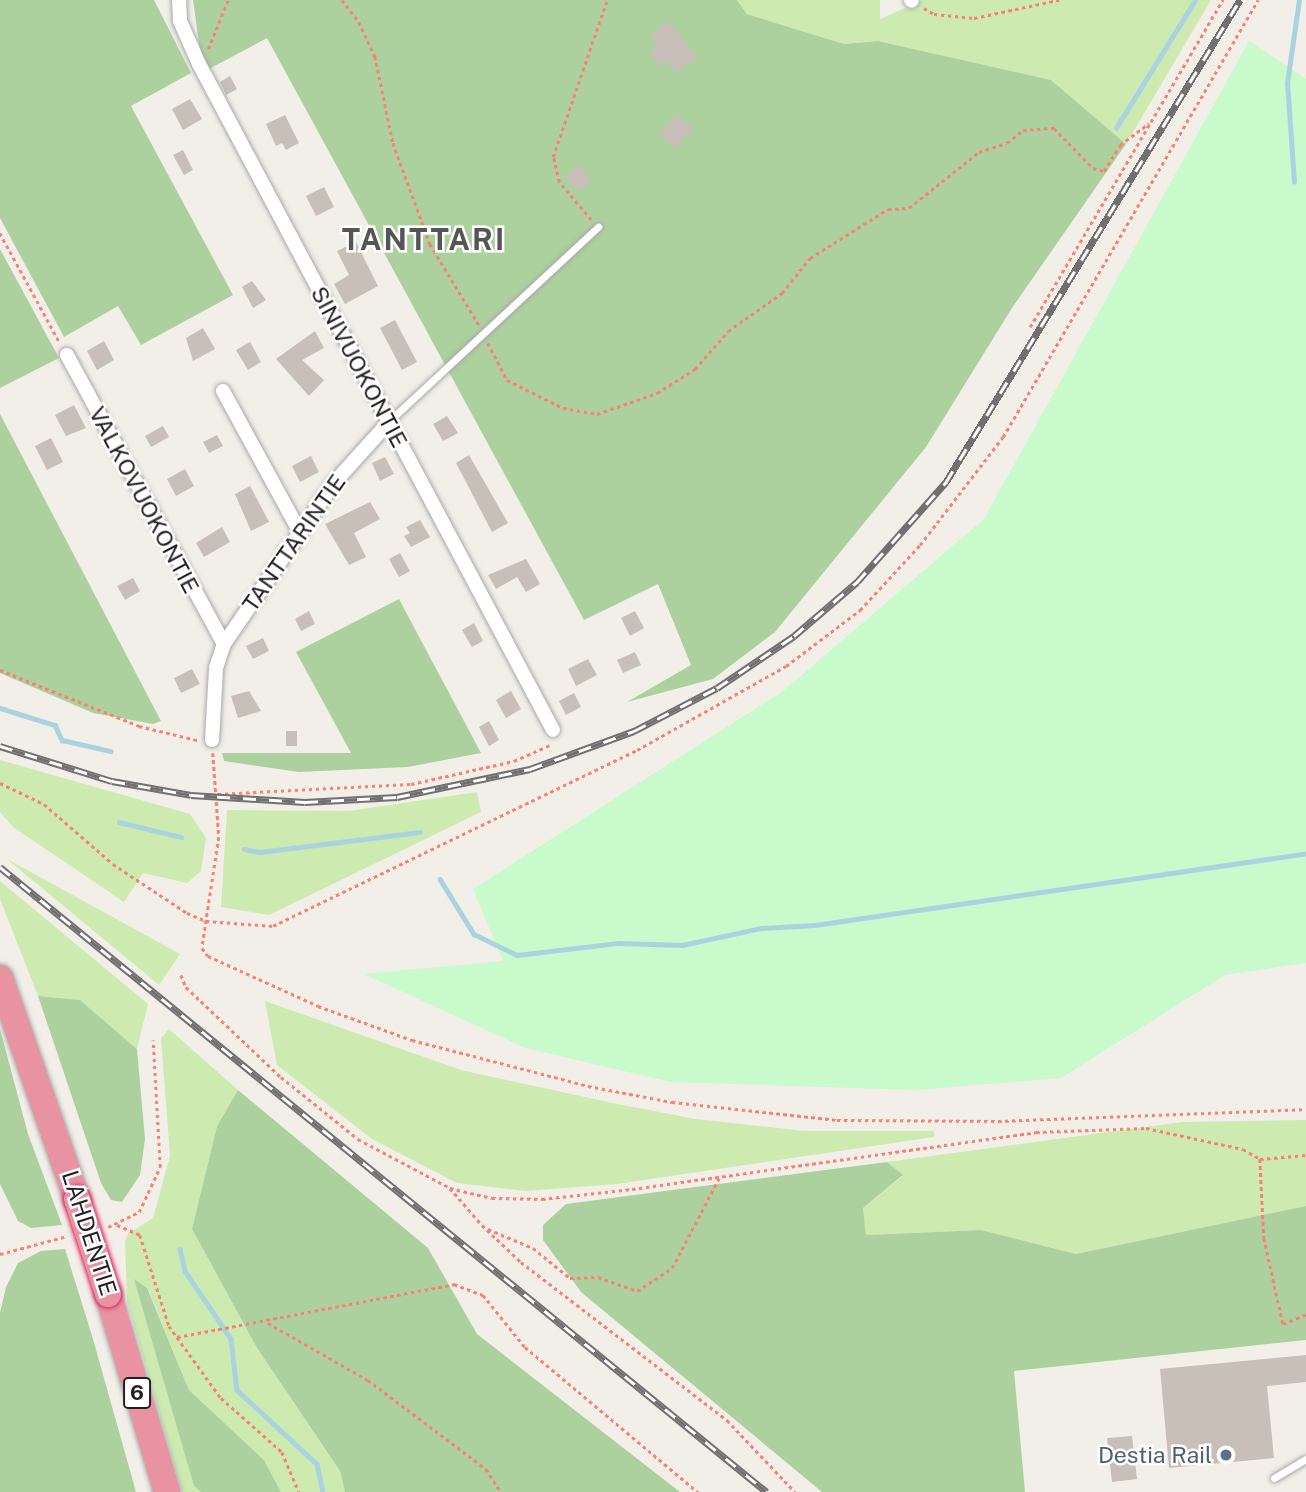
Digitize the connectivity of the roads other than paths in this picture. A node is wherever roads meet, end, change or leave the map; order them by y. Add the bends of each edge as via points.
1 (179, 0) edge
2 (598, 227) road end
3 (67, 355) road end
4 (223, 391) dead end
5 (388, 423) junction
6 (301, 534) junction
7 (224, 644) junction
8 (553, 730) road end
9 (212, 740) road end
10 (0, 978) edge
11 (1306, 1459) edge
12 (1274, 1478) dead end
13 (167, 1492) edge

1 - 5 street, SINIVUOKONTIE via 180,21 199,64
2 - 5 lane, TANTTARINTIE
3 - 7 street, VALKOVUOKONTIE
4 - 6 street
5 - 6 street, TANTTARINTIE via 333,484
5 - 8 street, SINIVUOKONTIE
6 - 7 street, TANTTARINTIE
7 - 9 street, TANTTARINTIE via 216,668
10 - 13 highway, LAHDENTIE / 6, bridge via 108,1294
11 - 12 lane

